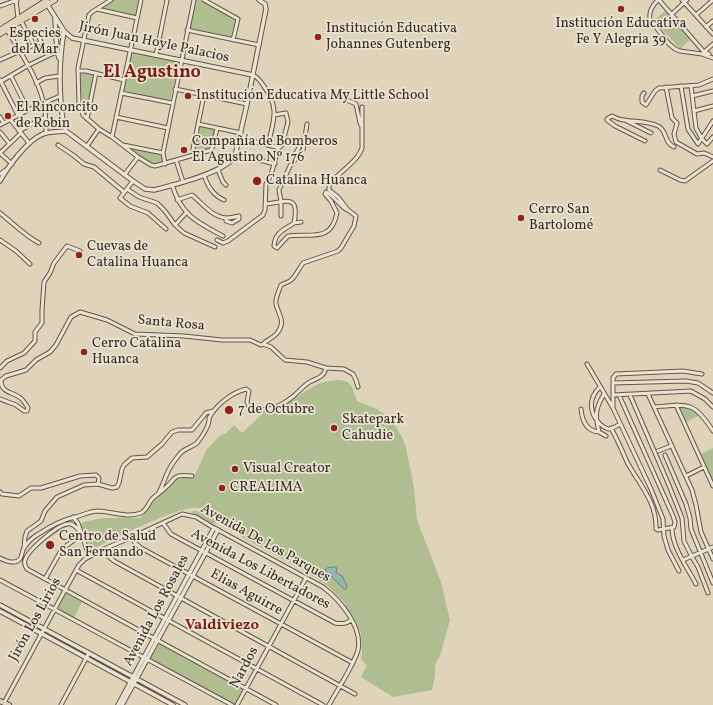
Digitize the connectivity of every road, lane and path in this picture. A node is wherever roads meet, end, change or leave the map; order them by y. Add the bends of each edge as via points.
1 (17, 0) edge
2 (55, 0) edge
3 (111, 0) edge
4 (141, 0) edge
5 (167, 0) edge
6 (194, 0) edge
7 (204, 0) edge
8 (259, 0) edge
9 (658, 0) edge
10 (713, 0) edge
11 (684, 1) edge
12 (47, 2) edge
13 (0, 6) edge
14 (96, 9) junction
15 (672, 14) junction
16 (696, 15) junction
17 (55, 18) junction
18 (137, 18) junction
19 (20, 19) junction
20 (713, 21) edge
21 (706, 27) junction
22 (0, 30) edge
23 (7, 30) junction
24 (187, 30) junction
25 (64, 31) junction
26 (0, 34) edge
27 (713, 34) edge
28 (30, 36) junction
29 (84, 40) junction
30 (233, 40) junction
31 (57, 42) junction
32 (62, 43) junction
33 (713, 44) edge
34 (34, 45) junction
35 (259, 45) junction
36 (131, 49) junction
37 (59, 51) junction
38 (20, 52) junction
39 (703, 53) junction
40 (156, 54) junction
41 (713, 56) edge
42 (0, 60) edge
43 (181, 60) junction
44 (27, 66) junction
45 (78, 71) junction
46 (96, 74) junction
47 (253, 75) junction
48 (11, 76) junction
49 (59, 76) junction
50 (713, 79) edge
51 (124, 80) junction
52 (0, 81) edge
53 (36, 83) junction
54 (681, 86) junction
55 (691, 86) junction
56 (666, 87) junction
57 (175, 89) junction
58 (713, 91) edge
59 (121, 93) junction
60 (644, 93) dead end
61 (204, 95) junction
62 (60, 96) junction
63 (692, 96) junction
64 (344, 99) dead end
65 (44, 103) junction
66 (172, 103) junction
67 (247, 104) junction
68 (713, 106) edge
69 (362, 107) dead end
70 (28, 110) junction
71 (694, 111) junction
72 (18, 114) junction
73 (274, 115) junction
74 (0, 117) edge
75 (45, 117) junction
76 (116, 117) junction
77 (10, 119) junction
78 (87, 119) junction
79 (625, 121) junction
80 (713, 121) edge
81 (2, 124) edge
82 (198, 124) junction
83 (307, 124) dead end
84 (362, 127) junction
85 (168, 128) junction
86 (218, 128) junction
87 (99, 129) junction
88 (66, 131) junction
89 (0, 132) edge
90 (20, 132) junction
91 (46, 133) junction
92 (241, 133) junction
93 (651, 133) dead end
94 (112, 137) junction
95 (713, 137) edge
96 (240, 138) junction
97 (702, 139) junction
98 (645, 141) dead end
99 (9, 143) junction
100 (29, 143) junction
101 (121, 144) junction
102 (58, 145) dead end
103 (268, 145) junction
104 (87, 146) junction
105 (674, 147) dead end
106 (278, 149) junction
107 (301, 150) junction
108 (0, 153) edge
109 (163, 153) junction
110 (236, 154) junction
111 (712, 154) edge
112 (195, 155) junction
113 (294, 155) dead end
114 (138, 157) junction
115 (176, 160) junction
116 (713, 161) edge
117 (12, 164) junction
118 (165, 164) junction
119 (274, 164) junction
120 (8, 170) junction
121 (218, 170) junction
122 (660, 170) dead end
123 (0, 174) edge
124 (125, 174) junction
125 (204, 175) junction
126 (0, 179) edge
127 (133, 181) junction
128 (183, 182) junction
129 (172, 185) junction
130 (226, 185) dead end
131 (126, 190) junction
132 (177, 200) junction
133 (224, 200) dead end
134 (281, 201) junction
135 (265, 204) junction
136 (348, 210) junction
137 (0, 213) edge
138 (186, 213) junction
139 (281, 216) dead end
140 (226, 218) dead end
141 (301, 222) dead end
142 (294, 223) junction
143 (175, 225) junction
144 (166, 229) dead end
145 (223, 236) dead end
146 (0, 240) edge
147 (217, 240) dead end
148 (40, 244) dead end
149 (215, 247) dead end
150 (80, 251) dead end
151 (30, 264) dead end
152 (263, 344) junction
153 (587, 364) dead end
154 (0, 368) edge
155 (326, 368) junction
156 (702, 374) dead end
157 (613, 383) junction
158 (358, 387) dead end
159 (600, 387) junction
160 (713, 393) edge
161 (604, 394) junction
162 (648, 394) junction
163 (613, 395) junction
164 (619, 395) junction
165 (630, 395) junction
166 (0, 399) edge
167 (676, 405) junction
168 (654, 407) junction
169 (713, 407) edge
170 (613, 408) junction
171 (581, 409) dead end
172 (213, 411) junction
173 (204, 416) junction
174 (209, 418) junction
175 (596, 420) junction
176 (620, 424) junction
177 (611, 428) junction
178 (713, 431) edge
179 (599, 432) junction
180 (606, 436) dead end
181 (671, 446) junction
182 (658, 451) dead end
183 (665, 455) dead end
184 (704, 467) junction
185 (192, 476) dead end
186 (686, 476) junction
187 (98, 484) junction
188 (713, 485) edge
189 (0, 492) edge
190 (158, 494) junction
191 (80, 514) junction
192 (182, 514) joint
193 (73, 517) junction
194 (78, 523) junction
195 (163, 523) junction
196 (672, 528) junction
197 (216, 529) junction
198 (664, 529) junction
199 (81, 533) junction
200 (132, 538) junction
201 (24, 548) junction
202 (713, 548) edge
203 (104, 549) junction
204 (709, 549) junction
205 (204, 552) junction
206 (700, 553) junction
207 (89, 556) junction
208 (692, 556) junction
209 (0, 558) edge
210 (713, 559) edge
211 (683, 560) junction
212 (76, 570) junction
213 (679, 571) dead end
214 (191, 575) junction
215 (306, 578) junction
216 (45, 579) junction
217 (0, 580) edge
218 (713, 583) edge
219 (696, 584) dead end
220 (64, 590) junction
221 (708, 593) dead end
222 (179, 597) junction
223 (294, 600) junction
224 (0, 605) edge
225 (54, 609) junction
226 (0, 611) edge
227 (167, 619) junction
228 (351, 620) junction
229 (281, 625) junction
230 (44, 628) junction
231 (41, 633) junction
232 (155, 640) junction
233 (269, 646) junction
234 (89, 653) junction
235 (86, 658) junction
236 (145, 659) junction
237 (353, 663) junction
238 (257, 669) junction
239 (135, 678) junction
240 (132, 682) junction
241 (340, 686) junction
242 (246, 688) junction
243 (355, 694) dead end
244 (4, 703) edge
245 (182, 704) edge
246 (61, 705) edge
247 (118, 705) edge
248 (122, 705) edge
249 (172, 705) edge
250 (232, 705) edge
251 (237, 705) edge
252 (276, 705) edge
253 (323, 705) edge
254 (329, 705) edge

1 - 13 street
1 - 19 street
2 - 12 main road
3 - 14 street
4 - 18 street
5 - 40 street
6 - 24 street
7 - 30 street via 238,19
8 - 35 street via 265,4 266,9
9 - 15 street
9 - 39 street via 652,6 650,19 668,43 680,51
10 - 16 street
11 - 15 street
11 - 16 street
12 - 17 street, Jirón Juan Hoyle Palacios
12 - 19 main road
14 - 18 street
14 - 29 street via 89,15
15 - 39 street
16 - 21 street
17 - 25 street, Jirón Juan Hoyle Palacios
17 - 31 street
18 - 36 street
19 - 22 main road
19 - 23 main road
19 - 28 street
20 - 21 street
21 - 27 street
23 - 26 main road
23 - 38 street
24 - 30 street
24 - 43 street
25 - 29 street, Jirón Juan Hoyle Palacios via 70,37
25 - 32 street
28 - 34 street
28 - 34 street via 37,33 42,42
29 - 36 street, Jirón Juan Hoyle Palacios
29 - 45 street
30 - 35 street
31 - 32 street
31 - 37 street
32 - 37 street
33 - 39 street
34 - 38 street
35 - 47 street
36 - 40 street, Jirón Juan Hoyle Palacios
36 - 51 street
37 - 44 street
37 - 49 street
38 - 42 street
38 - 44 street
39 - 41 street
40 - 43 street, Jirón Juan Hoyle Palacios
43 - 47 street, Jirón Juan Hoyle Palacios
43 - 57 street
44 - 48 street
44 - 53 street
45 - 46 street
45 - 78 street via 80,107
46 - 51 street
46 - 78 street
47 - 67 street
47 - 73 street via 259,79 272,98
48 - 52 street
48 - 70 street
49 - 53 street via 45,78
49 - 62 street
50 - 55 street
51 - 59 street
52 - 72 street
53 - 65 street
54 - 55 street
54 - 56 street
54 - 97 street via 688,131 699,144
55 - 63 street
56 - 60 street via 656,89 646,105 642,102
56 - 111 street via 672,118 677,122 674,139 697,154
57 - 61 street
57 - 66 street
58 - 63 street
59 - 66 street
59 - 76 street
61 - 67 street
61 - 82 street
62 - 65 street
62 - 88 street via 62,121
63 - 71 street
64 - 84 street via 356,104
65 - 70 street
65 - 75 street
66 - 85 street
67 - 92 street
68 - 71 street
69 - 84 street
70 - 72 street
71 - 97 street via 696,128
72 - 77 street
73 - 103 street
73 - 106 street via 286,113 288,122 282,145
74 - 81 street
75 - 90 street
75 - 91 street
76 - 85 street
76 - 94 street
77 - 81 street
77 - 90 street
78 - 87 street
79 - 93 street
79 - 98 street via 612,116 607,119 615,126
79 - 105 street via 658,126 663,129
80 - 97 street
82 - 86 street
82 - 112 street via 193,148
83 - 107 street
84 - 136 street via 360,152 329,186 329,190
85 - 109 street
86 - 92 street
86 - 112 street via 212,149
87 - 94 street
87 - 104 street
88 - 91 street
88 - 104 street
89 - 99 street
90 - 99 street
90 - 100 street
91 - 100 street
92 - 96 street
94 - 101 street
95 - 97 street via 708,144
96 - 103 street
96 - 110 street
99 - 108 street
100 - 117 street
101 - 109 street
101 - 114 street
102 - 131 street
103 - 106 street
104 - 124 street
106 - 119 street
107 - 113 street
107 - 134 street via 279,190
108 - 117 street
109 - 118 street
110 - 119 street
110 - 121 street
112 - 115 street
114 - 118 street via 151,165
114 - 124 street
115 - 118 street
115 - 128 street
116 - 122 street via 685,181
117 - 120 street
119 - 135 street via 266,184
120 - 123 street
120 - 126 street
121 - 125 street
121 - 130 street
124 - 127 street
125 - 128 street
125 - 133 street via 211,191
127 - 129 street via 150,190
127 - 131 street
128 - 129 street
129 - 132 street
131 - 143 street via 158,203
131 - 144 street via 120,198 130,206 148,213
132 - 138 street
132 - 140 street via 193,196 209,210
134 - 135 street
134 - 139 street
134 - 142 street via 287,200 295,205
135 - 147 street via 263,215 254,222 228,241 223,243
136 - 142 street via 326,192 336,212 333,225 328,231 318,236 288,236 278,248 275,248 274,242 279,232
136 - 152 street via 356,216 356,224 341,248 304,263 294,277 281,285 276,303 282,323 278,333
137 - 148 street
138 - 143 street
138 - 145 street via 195,221
141 - 142 street
143 - 149 street via 184,233
146 - 151 street
150 - 154 street via 67,246 54,263 44,282 42,323 35,332 35,341 24,353
152 - 155 street, Santa Rosa via 274,349 285,360 307,362
152 - 166 street, Santa Rosa via 246,339 222,340 135,334 107,320 80,312 71,317 56,346 50,352 26,370 1,380 3,388 20,397 28,408 27,411
153 - 159 street
155 - 158 street, Santa Rosa via 348,371 353,374
155 - 172 street via 323,376 308,383 274,408 257,410 249,407 249,391 246,389 236,393
156 - 157 street via 683,371 616,374
157 - 160 street via 686,381 698,383
157 - 163 street
159 - 161 street
159 - 175 street via 594,394 591,407
161 - 170 street
161 - 175 street via 596,411
162 - 165 street
162 - 168 street
162 - 169 street via 691,391 706,398
163 - 164 street
163 - 170 street
164 - 165 street
164 - 196 street via 673,516
165 - 208 street via 682,518 684,541
167 - 168 street
167 - 178 street via 693,407 700,412
167 - 184 street
168 - 181 street
170 - 176 street
171 - 179 street via 583,422 588,429
172 - 173 street
172 - 174 street
173 - 174 street
173 - 187 street via 192,430 172,432 147,457 129,460 122,469 117,487
174 - 190 street via 197,443 183,451 169,468
175 - 177 street via 605,428
175 - 179 street
176 - 177 street
176 - 198 street via 654,496
177 - 198 street via 649,497 657,522 656,529
179 - 180 street
181 - 182 street
181 - 186 street
183 - 206 street via 686,504 691,529
184 - 186 street
184 - 188 street
185 - 190 street via 178,476
186 - 204 street
187 - 189 street via 99,478 96,475 80,476 41,488 31,488 19,496
187 - 201 street via 84,485 57,497 45,511 41,521 27,531
190 - 191 street via 141,513 130,515 88,511
191 - 193 street
191 - 194 street
192 - 195 street, Jirón Los Lirios
192 - 197 street, Avenida De Los Parques via 196,517
193 - 194 street
193 - 201 street via 56,523
194 - 199 street
195 - 200 street, Jirón Los Lirios
195 - 205 street, Avenida Los Libertadores via 171,534
196 - 198 street
196 - 211 street
197 - 205 street, Avenida Los Rosales
197 - 215 street, Avenida De Los Parques
198 - 213 street via 668,550
199 - 207 street
199 - 216 street via 62,549
199 - 216 street via 72,524 64,525 45,536 29,552 25,566 29,571
200 - 203 street, Jirón Los Lirios
200 - 214 street, Elias Aguirre via 141,548
201 - 209 street via 20,560 9,562
202 - 204 street
203 - 207 street, Jirón Los Lirios
203 - 222 street via 111,559
204 - 206 street
204 - 210 street
205 - 214 street, Avenida Los Rosales
205 - 223 street, Avenida Los Libertadores
206 - 208 street
206 - 218 street
207 - 212 street, Jirón Los Lirios
208 - 211 street
208 - 221 street
211 - 219 street
212 - 220 street, Jirón Los Lirios
212 - 227 street
214 - 222 street, Avenida Los Rosales
214 - 229 street, Elias Aguirre
215 - 223 street, Nardos
215 - 228 street, Avenida De Los Parques via 330,592
216 - 220 street
217 - 225 street
220 - 225 street, Jirón Los Lirios
220 - 232 street
222 - 227 street, Avenida Los Rosales
222 - 233 street
223 - 228 street, Avenida Los Libertadores via 335,623 347,623
223 - 229 street, Nardos
224 - 230 street
225 - 230 street, Jirón Los Lirios
225 - 236 street
226 - 231 street
227 - 232 street, Avenida Los Rosales
227 - 238 street
228 - 237 street, Avenida De Los Parques via 358,642
229 - 233 street, Nardos
229 - 237 street, Elias Aguirre
230 - 231 street, Jirón Los Lirios
230 - 234 street
231 - 235 street
231 - 244 street, Jirón Los Lirios
232 - 236 street, Avenida Los Rosales
232 - 242 street
233 - 238 street, Nardos
233 - 241 street
234 - 235 street
234 - 239 street
235 - 240 street
235 - 246 street
236 - 239 street, Avenida Los Rosales
236 - 250 street
237 - 241 street, Avenida De Los Parques
238 - 242 street, Nardos
238 - 253 street
239 - 240 street, Avenida Los Rosales
239 - 245 street
240 - 247 street, Avenida Los Rosales
240 - 248 street, Avenida Los Rosales
240 - 249 street
241 - 243 street
241 - 254 street, Avenida De Los Parques
242 - 251 street, Nardos
242 - 252 street

